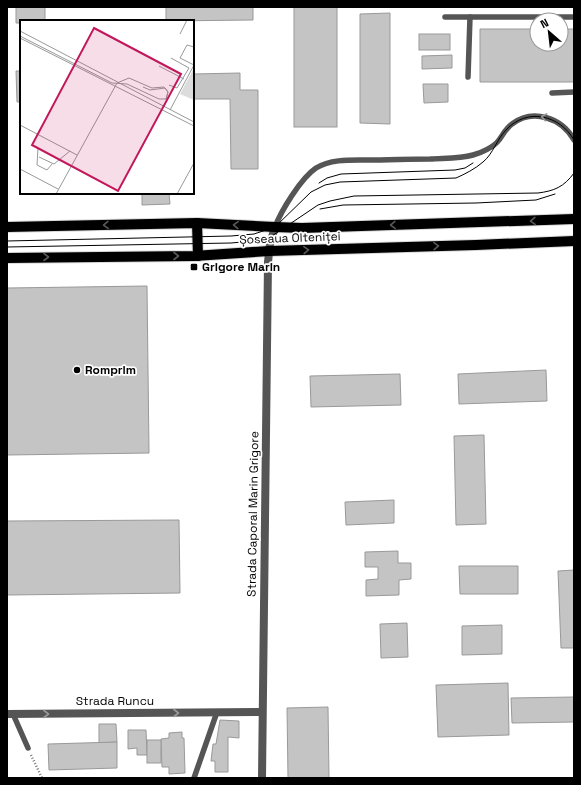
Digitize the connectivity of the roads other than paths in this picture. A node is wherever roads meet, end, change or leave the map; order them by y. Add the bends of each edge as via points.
1 (446, 17) dead end
2 (470, 17) junction
3 (574, 17) edge
4 (468, 78) dead end
5 (574, 92) edge
6 (552, 93) dead end
7 (574, 140) edge
8 (574, 220) edge
9 (197, 223) junction
10 (7, 227) edge
11 (275, 228) junction
12 (574, 241) edge
13 (269, 251) junction
14 (198, 256) junction
15 (7, 258) edge
16 (216, 712) junction
17 (262, 712) junction
18 (10, 714) edge
19 (28, 748) road end
20 (194, 778) edge
21 (262, 778) edge

1 - 2 lane
2 - 3 lane
2 - 4 lane
5 - 6 lane
7 -> 11 lane via 567,129 558,122 538,116 512,124 498,142 483,151 464,157 329,163 316,168 307,176 286,204
8 -> 11 main road, Șoseaua Olteniței
9 -> 10 main road, Șoseaua Olteniței
11 -> 9 main road, Șoseaua Olteniței
9 - 14 main road
11 - 13 street, Strada Caporal Marin Grigore
13 -> 12 main road, Șoseaua Olteniței
13 - 14 main road, Șoseaua Olteniței
13 - 17 street, Strada Caporal Marin Grigore
15 -> 14 main road, Șoseaua Olteniței
16 - 17 street, Strada Runcu
18 -> 16 street, Strada Runcu
16 - 20 lane
17 - 21 street, Strada Caporal Marin Grigore
18 - 19 lane, Strada Runcu

